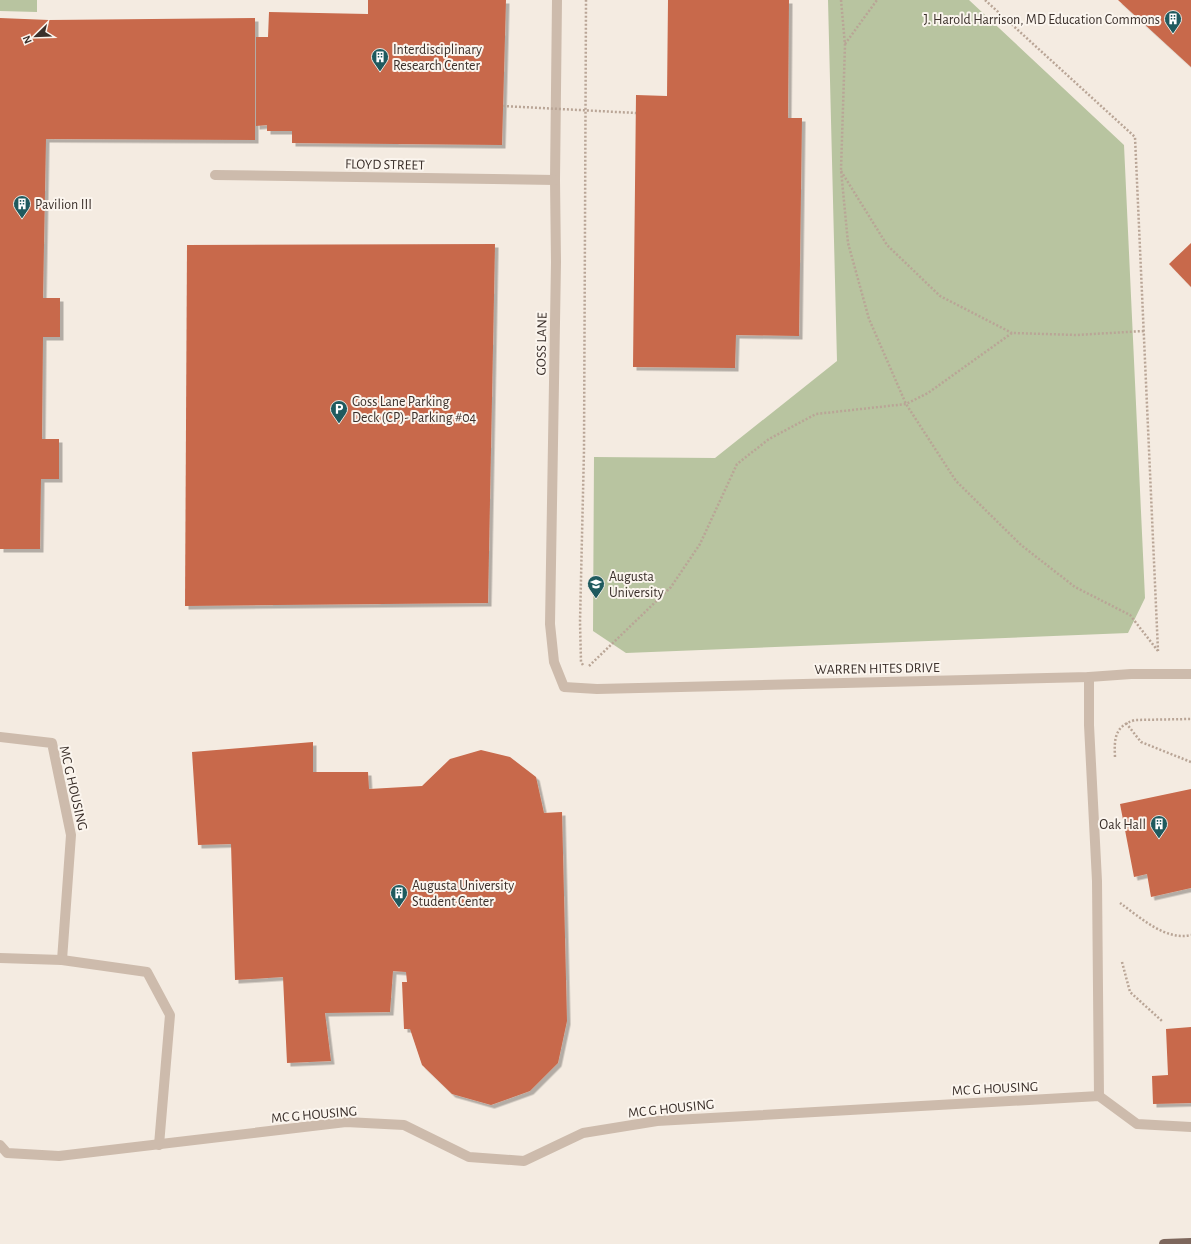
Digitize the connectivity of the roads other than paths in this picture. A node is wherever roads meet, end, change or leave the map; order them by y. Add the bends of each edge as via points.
1 (557, 0) edge
2 (215, 175) dead end
3 (555, 180) junction
4 (1191, 674) edge
5 (1089, 676) junction
6 (564, 687) joint
7 (0, 737) edge
8 (0, 958) edge
9 (62, 960) junction
10 (1099, 1096) junction
11 (1191, 1127) edge
12 (0, 1145) edge
13 (159, 1145) junction
14 (1191, 1243) edge
15 (1164, 1244) edge

1 - 3 street, GOSS LANE
2 - 3 street, FLOYD STREET
3 - 6 street, GOSS LANE via 550,624 554,662
4 - 5 street, WARREN HITES DRIVE
5 - 6 street, WARREN HITES DRIVE
5 - 10 street via 1097,882
7 - 9 street, MC G HOUSING via 52,743 71,835
8 - 9 street
9 - 13 street via 147,972 170,1014
10 - 11 street via 1137,1124
10 - 13 street, MC G HOUSING via 657,1121 583,1133 524,1161 469,1157 404,1125 354,1122
12 - 13 street, MC G HOUSING via 7,1153 59,1156
14 - 15 main road

